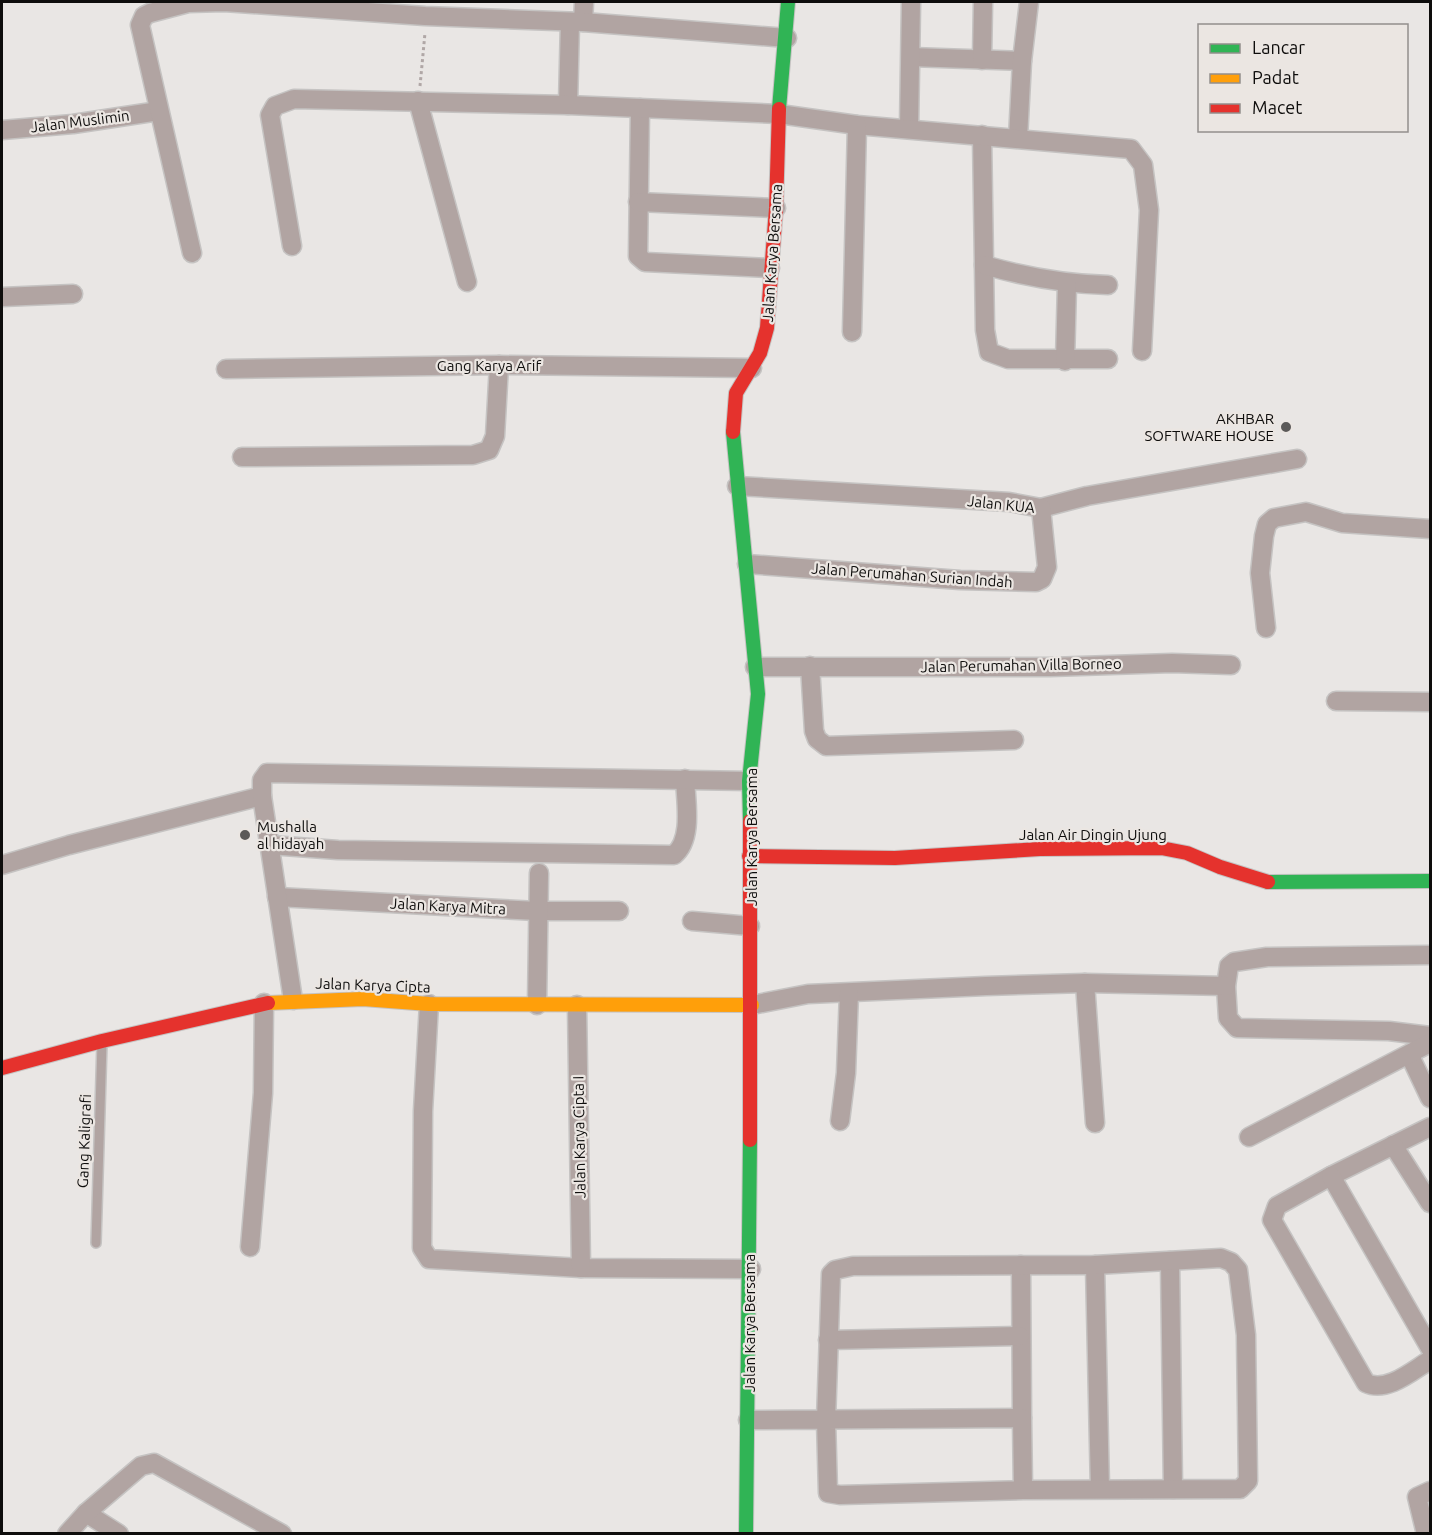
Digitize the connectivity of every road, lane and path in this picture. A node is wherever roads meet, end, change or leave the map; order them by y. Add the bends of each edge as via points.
1 (224, 2) edge
2 (584, 2) edge
3 (788, 2) edge
4 (911, 2) edge
5 (983, 2) edge
6 (1029, 2) edge
7 (425, 16) junction
8 (577, 22) junction
9 (787, 38) junction
10 (910, 57) junction
11 (982, 60) junction
12 (1022, 61) junction
13 (418, 101) junction
14 (567, 105) junction
15 (640, 108) junction
16 (159, 111) junction
17 (779, 114) junction
18 (857, 125) junction
19 (909, 129) junction
20 (2, 130) edge
21 (982, 135) junction
22 (1018, 138) junction
23 (638, 202) junction
24 (776, 208) junction
25 (292, 246) dead end
26 (192, 253) dead end
27 (984, 265) junction
28 (770, 268) junction
29 (467, 282) dead end
30 (1067, 284) junction
31 (1108, 285) dead end
32 (73, 294) dead end
33 (2, 297) edge
34 (852, 332) dead end
35 (1142, 351) dead end
36 (1108, 359) dead end
37 (1065, 361) junction
38 (499, 365) junction
39 (752, 368) junction
40 (226, 369) dead end
41 (242, 457) dead end
42 (1297, 459) dead end
43 (737, 486) junction
44 (1041, 508) junction
45 (1431, 529) edge
46 (747, 564) junction
47 (1266, 628) dead end
48 (1231, 664) dead end
49 (810, 666) junction
50 (755, 667) junction
51 (1336, 701) dead end
52 (1431, 702) edge
53 (1014, 740) dead end
54 (685, 779) junction
55 (749, 782) junction
56 (262, 796) junction
57 (270, 845) junction
58 (749, 856) junction
59 (2, 865) edge
60 (539, 873) dead end
61 (1431, 881) edge
62 (277, 897) junction
63 (537, 911) junction
64 (619, 911) dead end
65 (692, 921) dead end
66 (750, 926) junction
67 (1431, 955) edge
68 (1085, 983) junction
69 (1226, 986) junction
70 (849, 993) junction
71 (293, 1000) junction
72 (264, 1003) junction
73 (429, 1004) junction
74 (537, 1005) junction
75 (577, 1005) junction
76 (752, 1005) junction
77 (1431, 1036) edge
78 (102, 1041) junction
79 (1431, 1043) edge
80 (1410, 1056) junction
81 (2, 1068) edge
82 (1431, 1098) edge
83 (840, 1121) dead end
84 (1095, 1123) dead end
85 (1431, 1127) edge
86 (1249, 1137) dead end
87 (1393, 1145) junction
88 (1331, 1176) junction
89 (1431, 1203) edge
90 (96, 1243) dead end
91 (250, 1247) dead end
92 (1170, 1261) junction
93 (1021, 1265) junction
94 (1095, 1265) junction
95 (581, 1268) junction
96 (751, 1269) junction
97 (1020, 1336) junction
98 (828, 1340) junction
99 (1431, 1348) edge
100 (1431, 1360) edge
101 (1022, 1418) junction
102 (748, 1420) junction
103 (826, 1420) junction
104 (1100, 1489) junction
105 (1173, 1489) junction
106 (1023, 1490) junction
107 (1431, 1491) edge
108 (86, 1513) junction
109 (67, 1533) edge
110 (118, 1533) edge
111 (282, 1533) edge
112 (746, 1533) edge
113 (1426, 1533) edge

1 - 7 street
1 - 16 street via 188,3 144,16 140,26
2 - 8 street
3 - 9 street, Jalan Karya Bersama
4 - 10 street
5 - 11 street
6 - 12 street
7 - 8 street
7 - 13 path
8 - 9 street
8 - 14 street
9 - 17 street, Jalan Karya Bersama
10 - 11 street
10 - 19 street
11 - 12 street
12 - 22 street
13 - 14 street
13 - 25 street via 294,99 275,106 270,115
13 - 29 street
14 - 15 street
15 - 17 street
15 - 23 street
16 - 20 street, Jalan Muslimin
16 - 26 street
17 - 18 street
17 - 24 street, Jalan Karya Bersama
18 - 19 street
18 - 34 street
19 - 21 street
21 - 22 street
21 - 27 street
22 - 35 street via 1131,149 1143,165 1149,210
23 - 24 street
23 - 28 street via 637,253 645,262
24 - 28 street, Jalan Karya Bersama
27 - 30 street
27 - 37 street via 988,352 1008,359
28 - 39 street, Jalan Karya Bersama via 767,328
30 - 31 street
30 - 37 street
32 - 33 street
36 - 37 street
38 - 39 street, Gang Karya Arif
38 - 40 street, Gang Karya Arif
38 - 41 street via 495,436 489,450 473,455
39 - 43 street, Jalan Karya Bersama via 736,393
42 - 44 street, Jalan KUA via 1087,496
43 - 44 street, Jalan KUA via 1009,502
43 - 46 street, Jalan Karya Bersama
44 - 46 street, Jalan Perumahan Surian Indah via 1047,567 1042,579 1036,582
45 - 47 street via 1342,523 1306,512 1274,518 1267,524 1260,573
46 - 50 street, Jalan Karya Bersama
48 - 49 street, Jalan Perumahan Villa Borneo
49 - 50 street, Jalan Perumahan Villa Borneo
49 - 53 street via 814,731 817,740 826,746
50 - 55 street, Jalan Karya Bersama via 758,694
51 - 52 street
54 - 55 street
54 - 56 street via 275,771 262,780
54 - 57 street via 686,831 681,849 674,855 338,850
55 - 58 street, Jalan Karya Bersama
56 - 57 street
56 - 59 street
57 - 62 street
58 - 61 street, Jalan Air Dingin Ujung via 895,858 1040,849 1161,848 1187,853 1272,884
58 - 66 street, Jalan Karya Bersama
60 - 63 street
62 - 63 street, Jalan Karya Mitra
62 - 71 street
63 - 64 street, Jalan Karya Mitra
63 - 74 street
65 - 66 street
66 - 76 street, Jalan Karya Bersama
67 - 69 street via 1242,960 1230,966
68 - 69 street
68 - 70 street
68 - 84 street
69 - 77 street via 1228,1018 1237,1028 1389,1031
70 - 76 street via 808,994
70 - 83 street
71 - 72 street, Jalan Karya Cipta
71 - 73 street, Jalan Karya Cipta via 363,999
72 - 78 street, Jalan Karya Cipta
72 - 91 street via 263,1093
73 - 74 street, Jalan Karya Cipta
73 - 95 street via 423,1111 424,1255 429,1259
74 - 75 street, Jalan Karya Cipta
75 - 76 street, Jalan Karya Cipta
75 - 95 street, Jalan Karya Cipta I
76 - 96 street, Jalan Karya Bersama via 748,1192
78 - 81 street, Jalan Karya Cipta
78 - 90 lane, Gang Kaligrafi
79 - 80 street
80 - 82 street
80 - 86 street
85 - 87 street
87 - 88 street
87 - 89 street
88 - 99 street
88 - 100 street via 1277,1206 1273,1224 1366,1383 1379,1387 1388,1384
92 - 94 street
92 - 105 street
92 - 105 street via 1221,1258 1232,1262 1238,1270 1246,1335 1248,1481 1240,1489
93 - 94 street
93 - 97 street
93 - 98 street via 853,1266 835,1270 831,1274
94 - 104 street
95 - 96 street
96 - 102 street, Jalan Karya Bersama
97 - 98 street
97 - 101 street
98 - 103 street
101 - 103 street
101 - 106 street
102 - 103 street
102 - 112 street, Jalan Karya Bersama
103 - 106 street via 826,1489 831,1495
104 - 105 street
104 - 106 street
107 - 113 street via 1417,1497
108 - 109 street
108 - 110 street
108 - 111 street via 141,1466 154,1463

